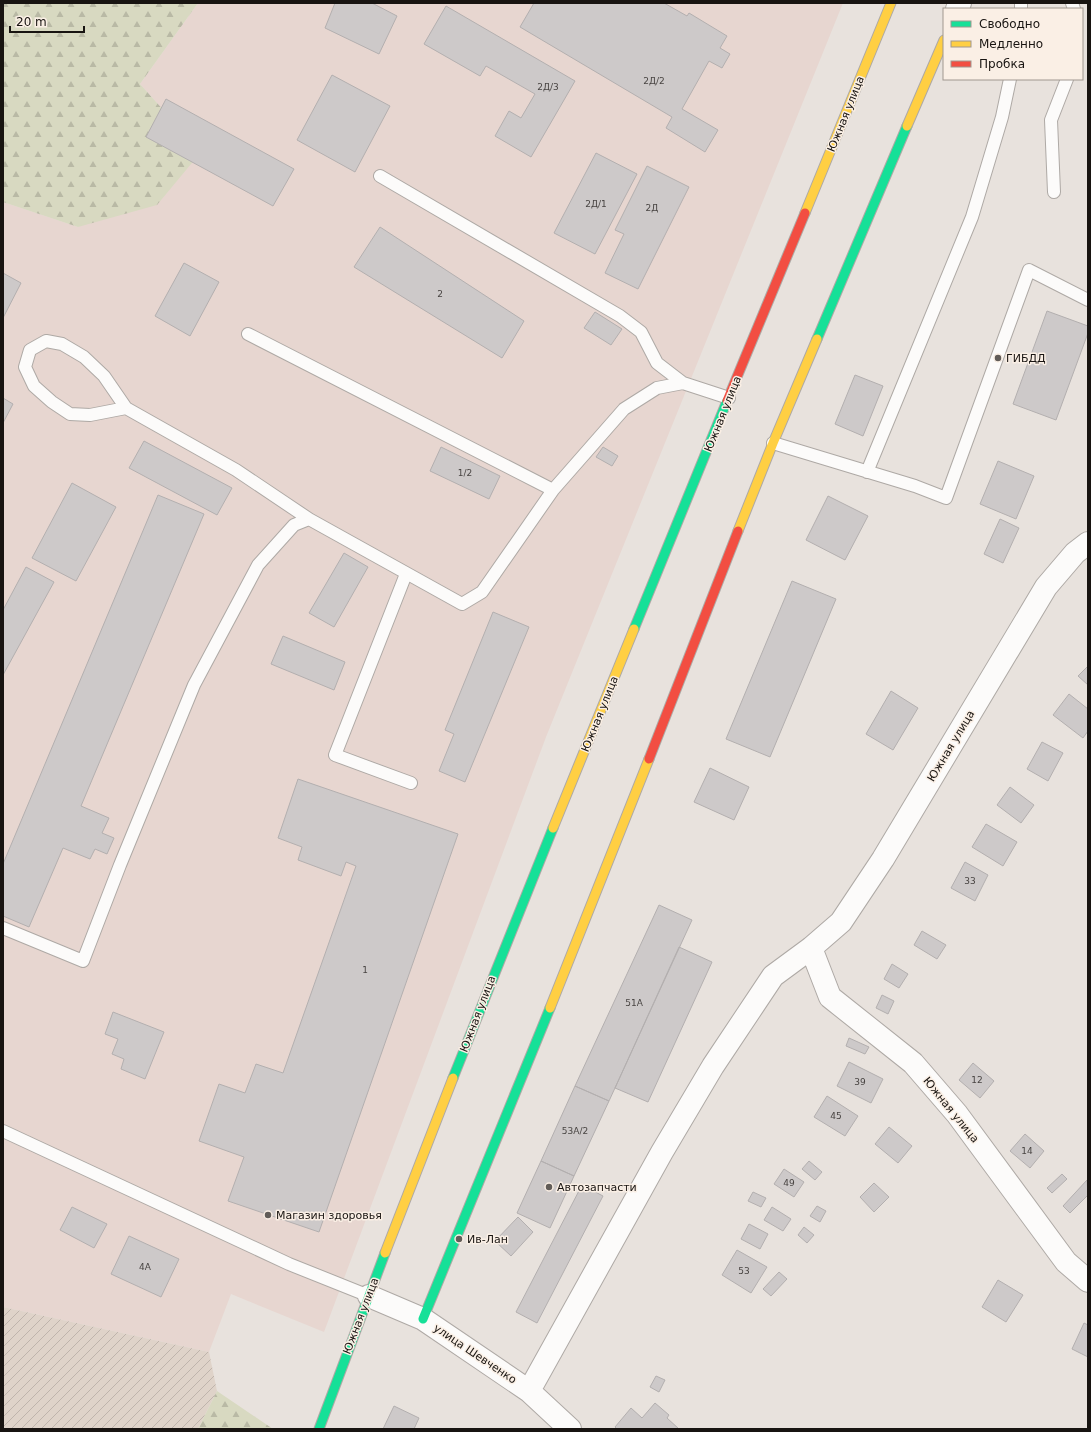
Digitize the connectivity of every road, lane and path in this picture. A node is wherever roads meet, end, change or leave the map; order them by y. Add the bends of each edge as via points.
1 (891, 3) edge
2 (943, 42) edge
3 (1010, 80) edge
4 (1067, 80) edge
5 (380, 176) dead end
6 (1054, 192) dead end
7 (1088, 300) edge
8 (248, 334) dead end
9 (684, 383) junction
10 (729, 398) junction
11 (126, 408) junction
12 (773, 444) junction
13 (867, 472) junction
14 (553, 490) junction
15 (309, 520) junction
16 (1088, 542) edge
17 (406, 574) junction
18 (411, 783) dead end
19 (3, 928) edge
20 (811, 948) junction
21 (3, 1131) edge
22 (1088, 1281) edge
23 (369, 1296) junction
24 (423, 1319) junction
25 (529, 1391) junction
26 (319, 1429) edge
27 (570, 1429) edge

1 - 10 main road, Южная улица
2 - 12 main road
3 - 13 lane via 1002,117 972,217
4 - 6 lane via 1051,120
5 - 9 lane via 620,316 641,332 657,363
7 - 13 lane via 1029,270 946,498
8 - 14 lane
9 - 10 lane
9 - 14 lane via 657,388 624,409
10 - 23 main road, Южная улица via 507,941
11 - 11 lane via 104,376 84,357 62,344 46,341 30,350 25,367 34,386 70,414 90,415
11 - 15 lane via 236,470
12 - 13 lane
12 - 24 main road via 568,963
14 - 17 lane via 482,592 462,604
15 - 17 lane
15 - 19 lane via 294,525 258,565 194,685 82,961
16 - 20 street, Южная улица via 1046,587 883,859 841,922
17 - 18 lane via 335,755
20 - 22 street, Южная улица via 830,997 913,1063 957,1114 1066,1262
20 - 25 street, Южная улица via 773,976 714,1066 662,1152
21 - 23 lane via 289,1264
23 - 24 street, улица Шевченко
23 - 26 main road, Южная улица
24 - 25 street, улица Шевченко
25 - 27 street, улица Шевченко

